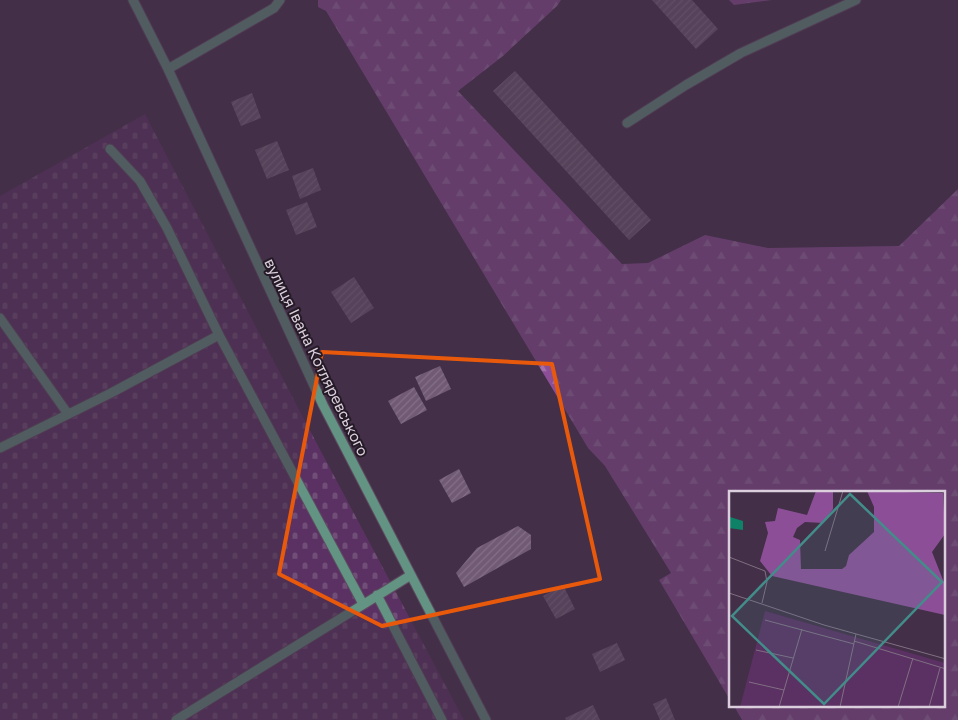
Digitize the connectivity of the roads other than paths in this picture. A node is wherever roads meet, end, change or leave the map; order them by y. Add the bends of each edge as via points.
1 (133, 0) edge
2 (280, 0) edge
3 (856, 0) edge
4 (168, 69) junction
5 (628, 123) dead end
6 (110, 149) dead end
7 (0, 318) edge
8 (219, 335) junction
9 (68, 414) junction
10 (0, 448) edge
11 (411, 575) junction
12 (377, 595) junction
13 (363, 604) junction
14 (176, 720) edge
15 (442, 720) edge
16 (486, 720) edge

1 - 4 street, вулиця Івана Котляревського
2 - 4 street via 274,8
3 - 5 street via 741,53
4 - 11 street, вулиця Івана Котляревського via 323,405
6 - 8 street via 140,181 167,228
7 - 9 street
8 - 9 street
8 - 13 street
9 - 10 street
11 - 12 street
11 - 16 street, вулиця Івана Котляревського
12 - 13 street
12 - 15 street
13 - 14 street

